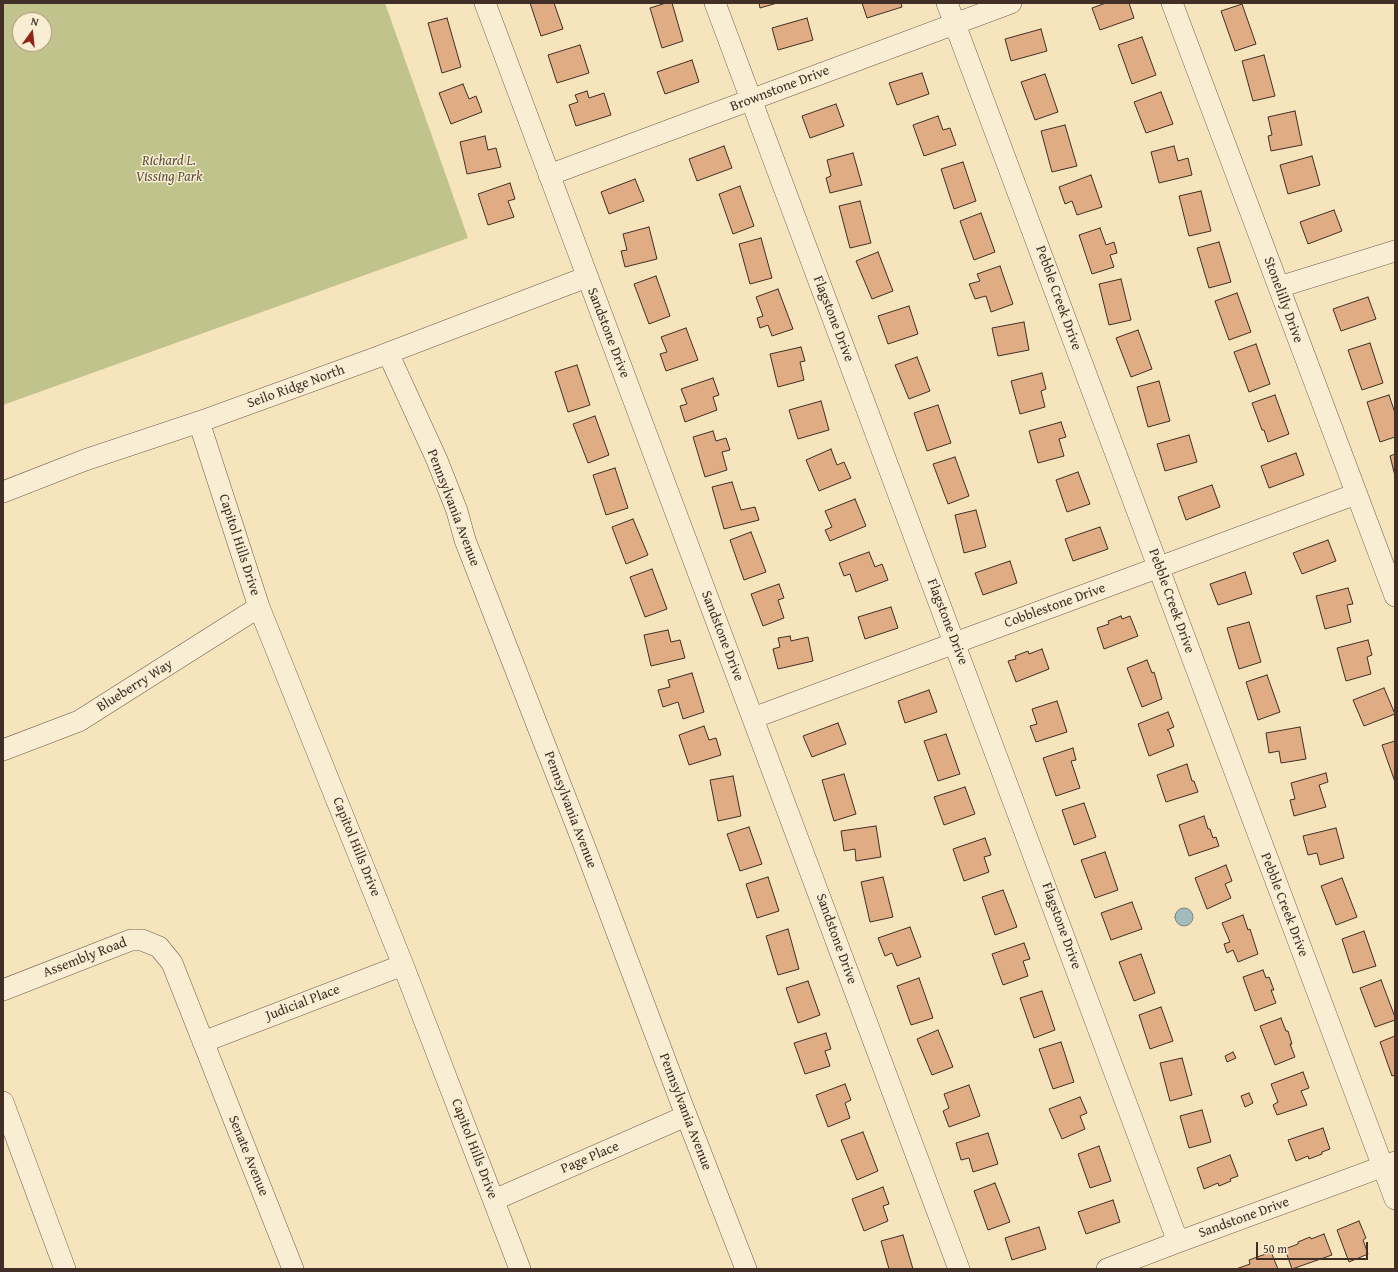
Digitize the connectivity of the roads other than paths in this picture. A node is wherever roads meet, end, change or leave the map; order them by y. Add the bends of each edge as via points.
1 (485, 3) edge
2 (715, 3) edge
3 (947, 3) edge
4 (1010, 3) edge
5 (1172, 3) edge
6 (955, 23) junction
7 (751, 100) junction
8 (549, 175) junction
9 (1386, 254) edge
10 (587, 277) junction
11 (1279, 287) junction
12 (388, 353) junction
13 (199, 422) junction
14 (3, 492) edge
15 (1356, 494) junction
16 (1158, 567) junction
17 (1395, 596) edge
18 (259, 607) junction
19 (955, 643) junction
20 (753, 718) junction
21 (3, 750) edge
22 (403, 965) junction
23 (3, 990) edge
24 (203, 1042) junction
25 (3, 1102) edge
26 (686, 1116) junction
27 (1389, 1165) edge
28 (1395, 1199) edge
29 (494, 1200) junction
30 (1178, 1242) junction
31 (65, 1269) edge
32 (293, 1269) edge
33 (520, 1269) edge
34 (746, 1269) edge
35 (959, 1269) edge
36 (1107, 1269) edge

1 - 8 street, Sandstone Drive
2 - 7 street, Flagstone Drive
3 - 6 street, Pebble Creek Drive
4 - 6 street, Brownstone Drive
5 - 11 street, Stonelilly Drive
6 - 7 street, Brownstone Drive
6 - 16 street, Pebble Creek Drive
7 - 8 street, Brownstone Drive
7 - 19 street, Flagstone Drive
8 - 10 street, Sandstone Drive
9 - 11 street
10 - 12 street, Seilo Ridge North
10 - 20 street, Sandstone Drive
11 - 15 street, Stonelilly Drive
12 - 13 street, Seilo Ridge North
12 - 26 street, Pennsylvania Avenue via 437,460 457,511 465,540 584,844
13 - 14 street, Seilo Ridge North via 85,460
13 - 18 street, Capitol Hills Drive
15 - 16 street, Cobblestone Drive
15 - 17 street, Stonelilly Drive
16 - 19 street, Cobblestone Drive
16 - 27 street, Pebble Creek Drive
18 - 21 street, Blueberry Way via 79,721
18 - 22 street, Capitol Hills Drive
19 - 20 street, Cobblestone Drive
19 - 30 street, Flagstone Drive
20 - 35 street, Sandstone Drive
22 - 24 street, Judicial Place
22 - 29 street, Capitol Hills Drive
23 - 24 street, Assembly Road via 132,940 142,940 159,947 172,963
24 - 32 street, Senate Avenue
25 - 31 street
26 - 29 street, Page Place
26 - 34 street, Pennsylvania Avenue
27 - 28 street, Pebble Creek Drive
27 - 30 street, Sandstone Drive
29 - 33 street, Capitol Hills Drive
30 - 36 street, Sandstone Drive

